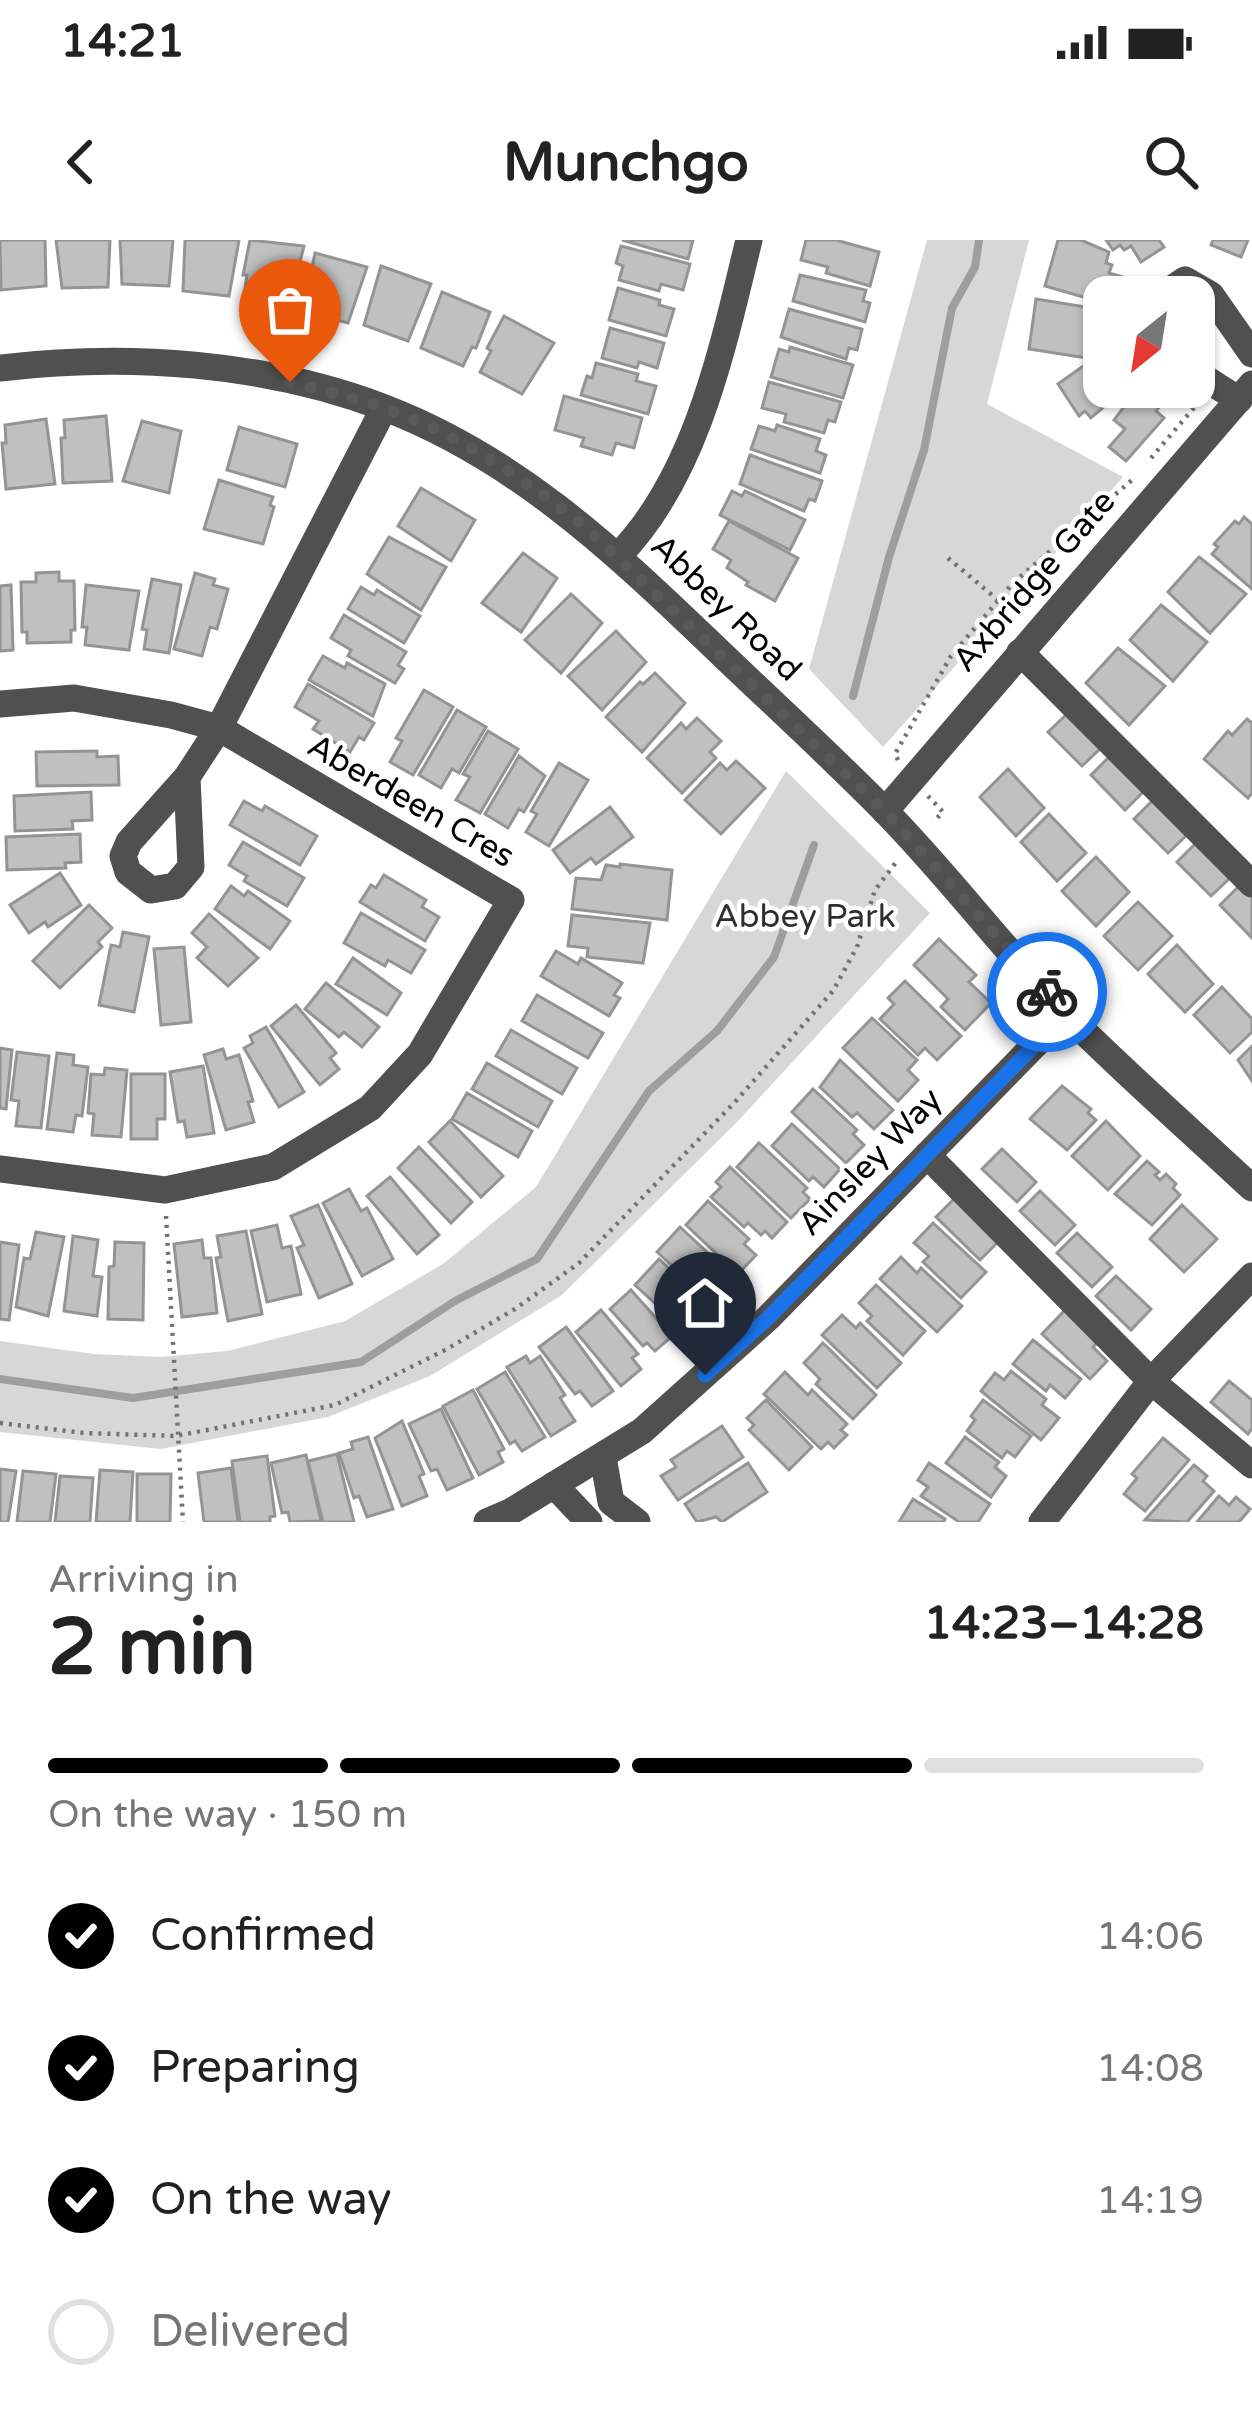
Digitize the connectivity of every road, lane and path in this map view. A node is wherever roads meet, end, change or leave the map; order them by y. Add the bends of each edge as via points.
1 (749, 240) edge
2 (1215, 301) edge
3 (1252, 354) edge
4 (0, 368) edge
5 (1215, 381) edge
6 (1245, 392) edge
7 (384, 408) junction
8 (1184, 408) edge
9 (1147, 464) dead end
10 (1133, 480) dead end
11 (619, 555) junction
12 (948, 558) dead end
13 (998, 600) junction
14 (1020, 652) junction
15 (0, 704) edge
16 (219, 728) junction
17 (187, 777) dead end
18 (911, 780) junction
19 (885, 811) junction
20 (890, 870) dead end
21 (1252, 884) edge
22 (1066, 1013) junction
23 (927, 1155) junction
24 (0, 1169) edge
25 (1252, 1188) edge
26 (165, 1190) junction
27 (1252, 1276) edge
28 (1151, 1381) junction
29 (0, 1423) edge
30 (176, 1436) junction
31 (602, 1456) junction
32 (1252, 1465) edge
33 (554, 1485) junction
34 (1046, 1520) edge
35 (183, 1522) edge
36 (487, 1522) edge
37 (589, 1522) edge
38 (637, 1522) edge

1 - 11 street via 676,479
2 - 3 street
4 - 7 street, Abbey Road via 67,360 194,364
5 - 6 street, Axbridge Gate
6 - 14 street, Axbridge Gate
7 - 11 street, Abbey Road via 534,487
7 - 16 street
8 - 9 path
10 - 13 path
11 - 19 street, Abbey Road
12 - 13 path
13 - 18 path via 951,656 896,754
14 - 18 street, Axbridge Gate
14 - 21 street
15 - 16 street, Aberdeen Cres via 74,698
16 - 17 street
16 - 26 street, Aberdeen Cres via 511,900 420,1054 370,1108 273,1167
18 - 19 street, Axbridge Gate
19 - 22 street, Abbey Road
20 - 30 path via 833,991 579,1263 447,1349 335,1405
22 - 23 street, Ainsley Way
22 - 25 street, Abbey Road
23 - 28 street
23 - 31 street, Ainsley Way via 768,1318 642,1431
24 - 26 street, Aberdeen Cres
26 - 30 path
27 - 28 street
28 - 32 street
28 - 34 street
29 - 30 path
30 - 35 path
31 - 33 street, Ainsley Way
31 - 38 street via 611,1502
33 - 36 street, Ainsley Way
33 - 37 street

